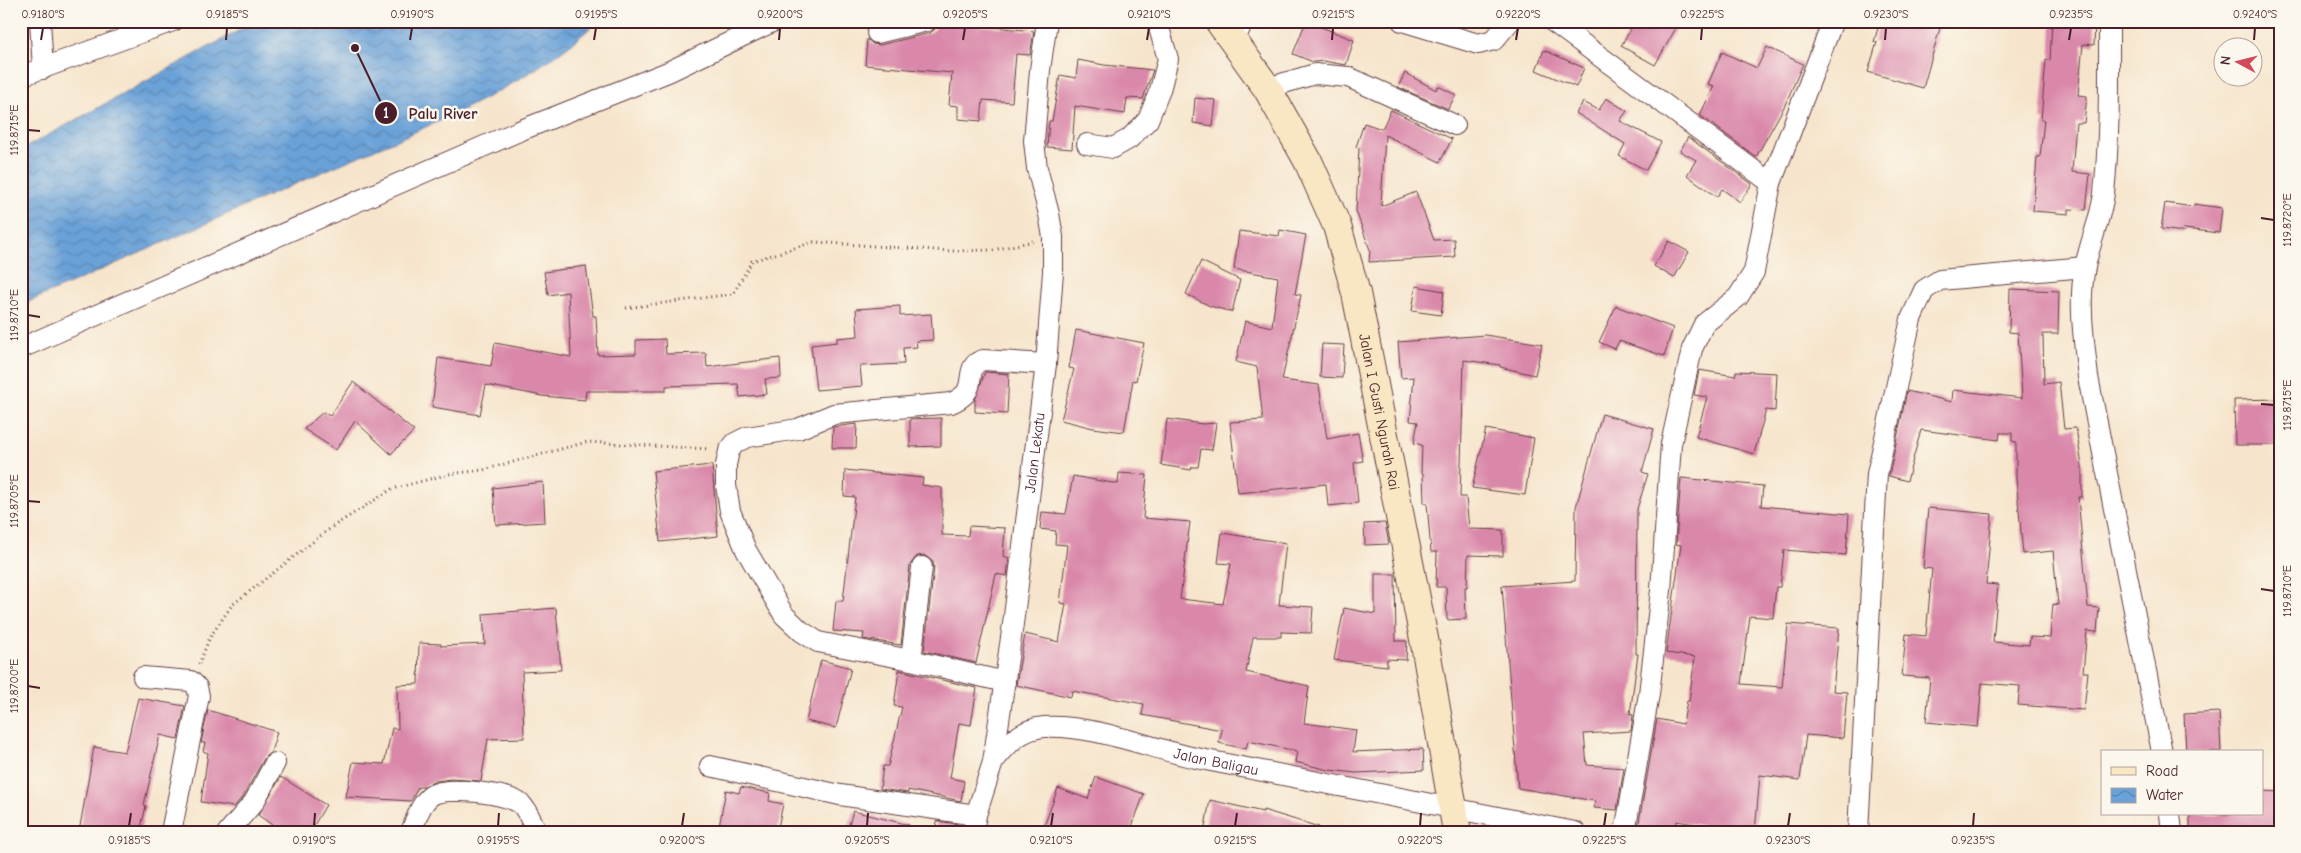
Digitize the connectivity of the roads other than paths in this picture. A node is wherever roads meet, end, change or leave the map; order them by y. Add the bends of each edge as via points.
1 (40, 21) edge
2 (173, 21) edge
3 (774, 21) edge
4 (927, 21) edge
5 (1047, 21) edge
6 (1157, 21) edge
7 (1219, 21) edge
8 (1402, 21) edge
9 (1510, 21) edge
10 (1552, 21) edge
11 (1832, 21) edge
12 (2109, 21) edge
13 (1238, 32) edge
14 (877, 33) dead end
15 (43, 69) junction
16 (21, 76) edge
17 (1267, 88) junction
18 (1455, 125) dead end
19 (1087, 144) dead end
20 (1771, 183) junction
21 (2085, 268) junction
22 (21, 348) edge
23 (1046, 364) junction
24 (922, 567) dead end
25 (911, 660) junction
26 (143, 677) dead end
27 (1005, 682) junction
28 (2162, 750) edge
29 (992, 762) junction
30 (275, 763) dead end
31 (710, 766) dead end
32 (2170, 816) edge
33 (1455, 820) edge
34 (974, 823) edge
35 (171, 832) edge
36 (228, 832) edge
37 (411, 832) edge
38 (537, 832) edge
39 (1574, 832) edge
40 (1625, 832) edge
41 (1858, 832) edge
42 (2172, 832) edge

1 - 15 street
2 - 15 street
3 - 22 street via 668,72 520,131
4 - 14 street
5 - 23 street, Jalan Lekatu via 1034,141 1053,237
6 - 19 street via 1168,59 1148,120 1129,139 1113,148
7 - 13 main road, Jalan I Gusti Ngurah Rai
8 - 9 street via 1478,44 1494,40
10 - 20 street
11 - 20 street
12 - 21 street via 2109,142 2103,196
13 - 17 main road, Jalan I Gusti Ngurah Rai
15 - 16 street
17 - 18 street via 1315,74 1348,77
17 - 33 main road, Jalan I Gusti Ngurah Rai via 1308,161 1337,226 1356,293 1425,644
20 - 40 street via 1754,272 1738,297 1709,320 1697,336 1673,435 1649,694
21 - 28 street via 2083,331 2088,377
21 - 41 street via 1940,280 1924,290 1911,318 1877,474
23 - 25 street via 983,360 974,364 969,389 951,403 834,414 798,429 747,437 735,443 729,451 726,485 730,511 746,550 784,615 818,642
23 - 27 street, Jalan Lekatu
24 - 25 street
25 - 27 street
26 - 35 street via 191,682 197,687 199,696
27 - 29 street, Jalan Lekatu
29 - 33 street, Jalan Baligau via 1025,731 1064,727
29 - 34 street, Jalan Lekatu
30 - 36 street via 254,802
31 - 34 street
32 - 42 street
33 - 39 street, Jalan Baligau
37 - 38 street via 420,810 432,795 453,791 513,799 522,805

